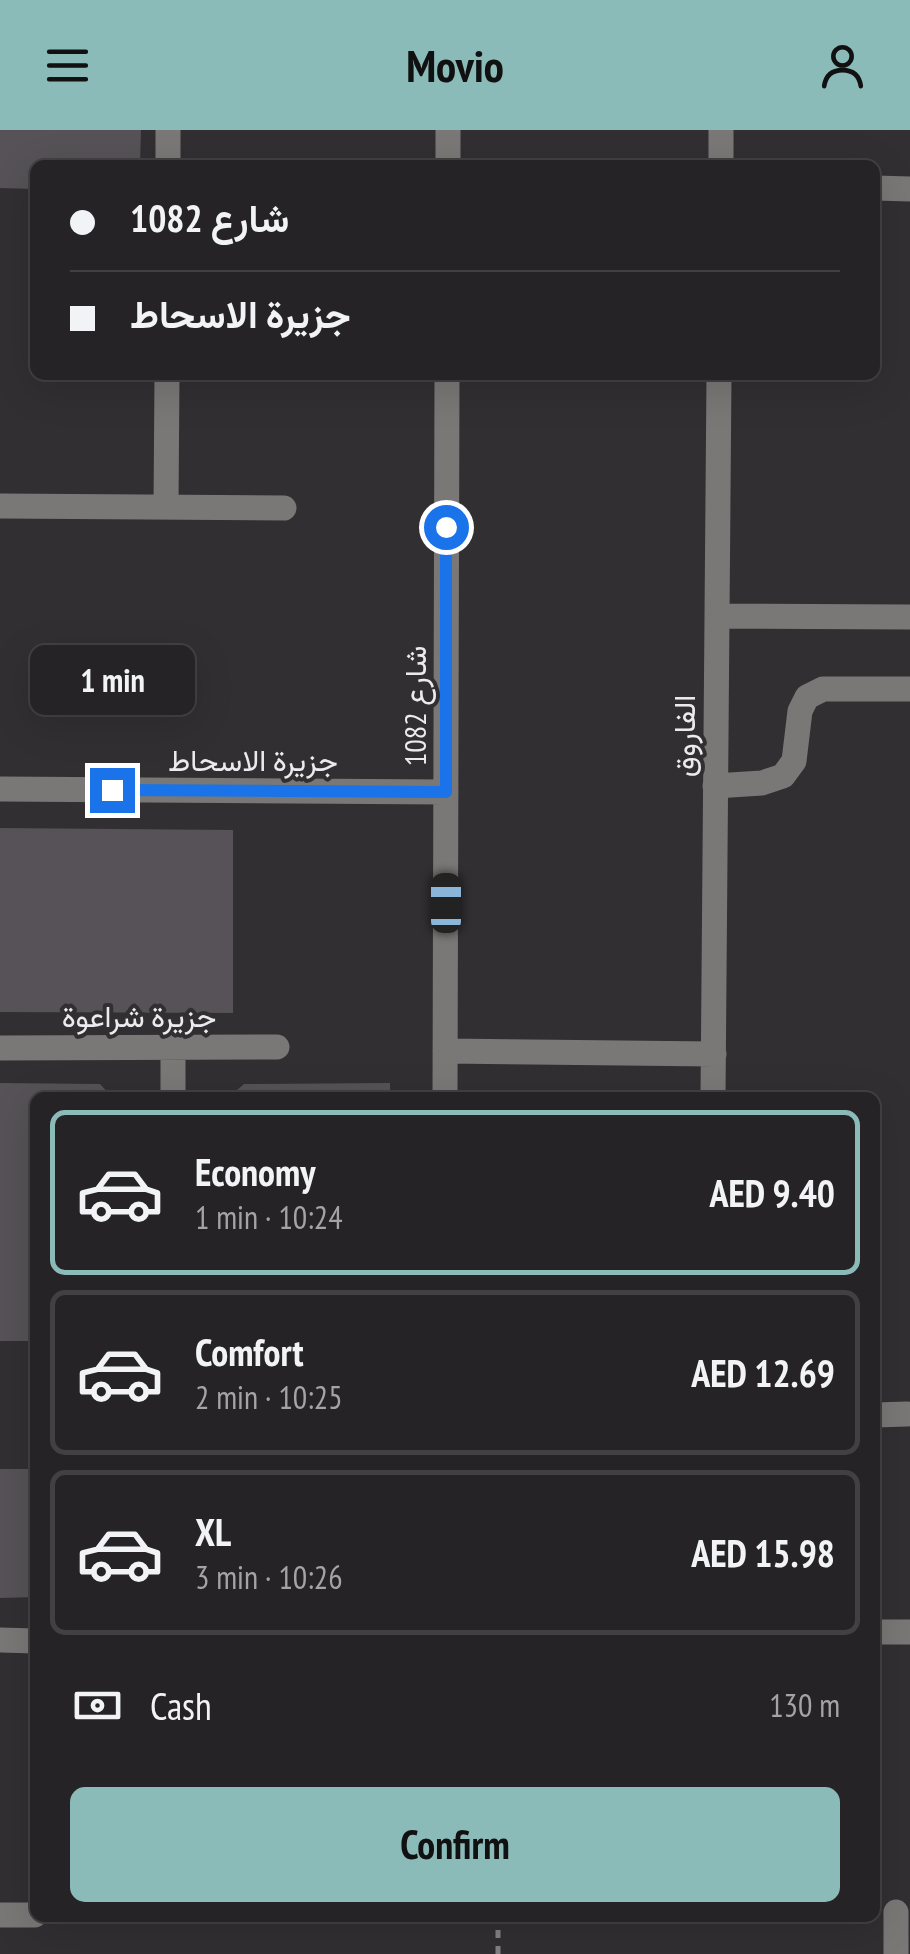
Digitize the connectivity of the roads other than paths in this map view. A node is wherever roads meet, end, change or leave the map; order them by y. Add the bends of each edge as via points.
1 (168, 130) edge
2 (448, 130) edge
3 (721, 130) edge
4 (168, 160) edge
5 (448, 160) edge
6 (720, 160) edge
7 (880, 188) edge
8 (910, 189) edge
9 (167, 380) edge
10 (447, 380) edge
11 (719, 380) edge
12 (0, 506) edge
13 (166, 507) junction
14 (284, 508) dead end
15 (717, 616) junction
16 (910, 617) edge
17 (910, 688) edge
18 (716, 786) junction
19 (0, 789) edge
20 (446, 792) junction
21 (0, 1048) edge
22 (173, 1048) junction
23 (277, 1048) dead end
24 (445, 1051) junction
25 (714, 1054) junction
26 (173, 1092) edge
27 (445, 1092) edge
28 (713, 1092) edge
29 (907, 1414) dead end
30 (880, 1415) edge
31 (880, 1632) edge
32 (910, 1632) edge
33 (0, 1640) edge
34 (30, 1640) edge
35 (894, 1912) edge
36 (30, 1915) edge
37 (0, 1916) edge
38 (896, 1954) edge

1 - 4 street
2 - 5 street
3 - 6 street
7 - 8 street
9 - 13 street
10 - 20 street, شارع 1082
11 - 15 street, الفاروق
12 - 13 street
13 - 14 street
15 - 16 street
15 - 18 street, الفاروق
17 - 18 street via 823,688 800,711 794,761 782,776
18 - 25 street, الفاروق
19 - 20 street, جزيرة الاسحاط
20 - 24 street, شارع 1082
21 - 22 street, جزيرة شراعوة
22 - 23 street, جزيرة شراعوة
22 - 26 street
24 - 25 street
24 - 27 street, شارع 1082
25 - 28 street, الفاروق
29 - 30 street
31 - 32 street
33 - 34 street
35 - 38 street
36 - 37 street

